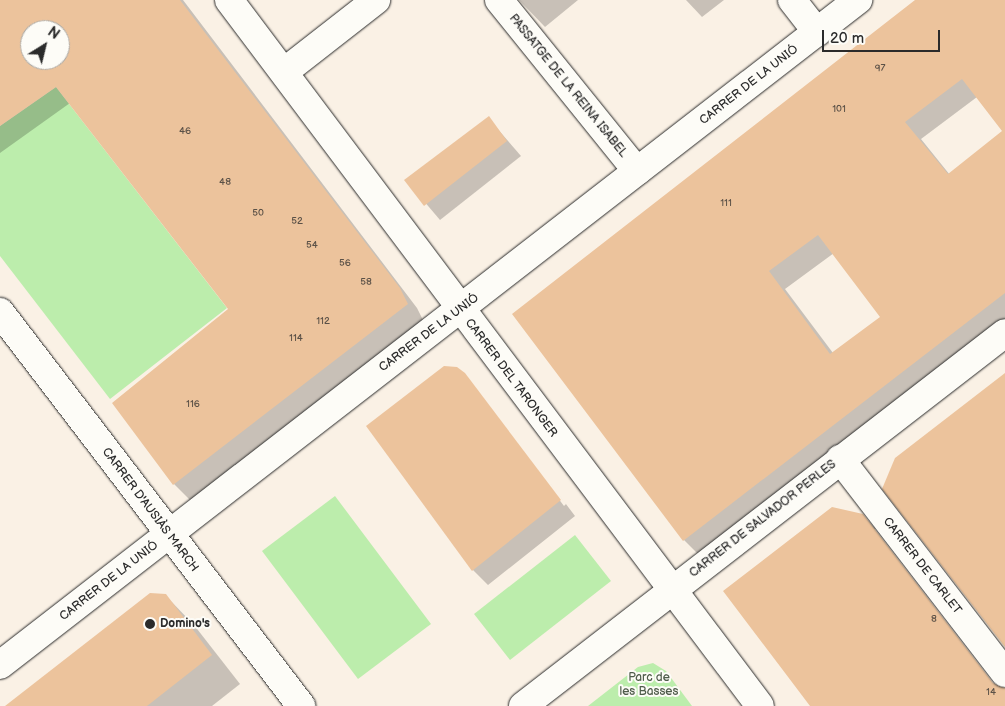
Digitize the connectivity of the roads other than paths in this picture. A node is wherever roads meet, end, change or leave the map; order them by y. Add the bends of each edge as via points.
1 (229, 0) edge
2 (376, 0) edge
3 (499, 0) edge
4 (792, 0) edge
5 (858, 0) edge
6 (818, 32) junction
7 (284, 72) junction
8 (637, 172) junction
9 (459, 310) junction
10 (0, 312) edge
11 (1005, 332) edge
12 (840, 459) junction
13 (168, 535) junction
14 (672, 589) junction
15 (0, 666) edge
16 (1005, 673) edge
17 (301, 706) edge
18 (523, 706) edge
19 (760, 706) edge

1 - 7 street, CARRER DEL TARONGER
2 - 7 street
3 - 8 street, PASSATGE DE LA REINA ISABEL
4 - 6 street
5 - 6 street, CARRER DE LA UNIÓ
6 - 8 street, CARRER DE LA UNIÓ
7 - 9 street, CARRER DEL TARONGER
8 - 9 street, CARRER DE LA UNIÓ
9 - 13 street, CARRER DE LA UNIÓ
9 - 14 street, CARRER DEL TARONGER
10 - 13 street, CARRER D'AUSIÀS MARCH
11 - 12 street, CARRER DE SALVADOR PERLES
12 - 14 street, CARRER DE SALVADOR PERLES
12 - 16 street, CARRER DE CARLET
13 - 15 street, CARRER DE LA UNIÓ
13 - 17 street, CARRER D'AUSIÀS MARCH
14 - 18 street, CARRER DE SALVADOR PERLES
14 - 19 street, CARRER DEL TARONGER

